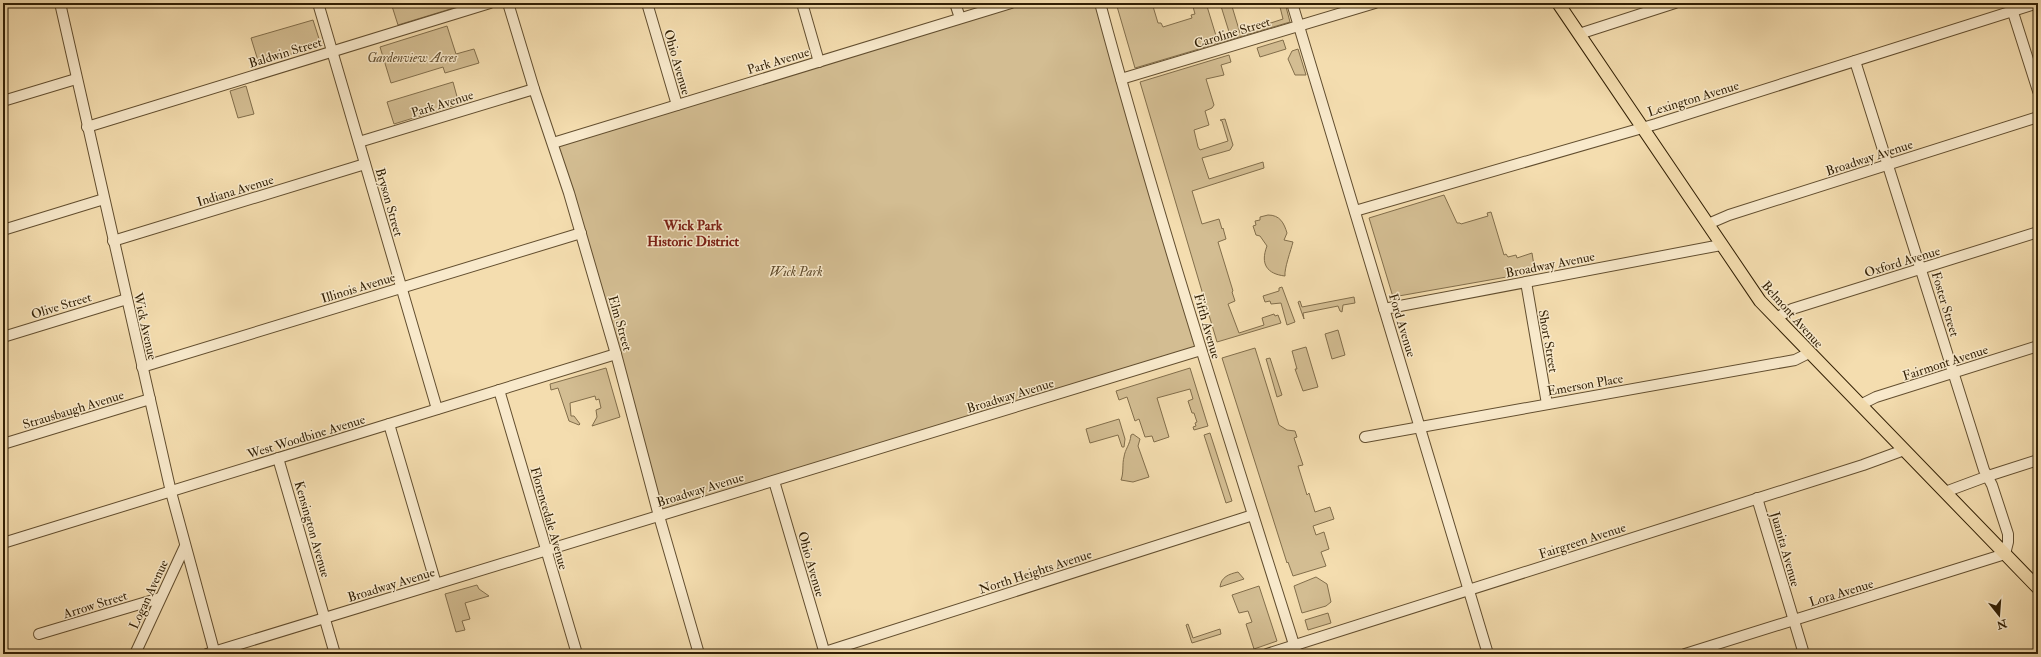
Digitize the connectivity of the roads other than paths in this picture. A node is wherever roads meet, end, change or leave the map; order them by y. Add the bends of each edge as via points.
1 (318, 3) edge
2 (490, 3) edge
3 (508, 3) edge
4 (647, 3) edge
5 (802, 3) edge
6 (955, 3) edge
7 (1011, 3) edge
8 (1100, 3) edge
9 (1292, 3) edge
10 (1375, 3) edge
11 (1558, 3) edge
12 (1675, 3) edge
13 (2038, 3) edge
14 (63, 4) edge
15 (2012, 7) edge
16 (960, 18) junction
17 (1299, 26) junction
18 (1579, 34) junction
19 (332, 51) junction
20 (1855, 61) junction
21 (819, 62) junction
22 (76, 79) junction
23 (1121, 80) junction
24 (534, 89) junction
25 (2038, 91) edge
26 (3, 101) edge
27 (677, 105) junction
28 (2038, 117) edge
29 (87, 127) junction
30 (1643, 127) junction
31 (359, 142) junction
32 (553, 143) junction
33 (365, 164) junction
34 (1888, 165) junction
35 (104, 199) junction
36 (1355, 211) junction
37 (1708, 224) junction
38 (3, 230) edge
39 (2038, 232) edge
40 (581, 233) junction
41 (113, 241) junction
42 (1721, 245) junction
43 (1921, 269) junction
44 (1526, 282) junction
45 (402, 288) junction
46 (126, 299) junction
47 (1384, 309) junction
48 (1776, 318) junction
49 (3, 337) edge
50 (2038, 346) edge
51 (1201, 350) junction
52 (1809, 353) junction
53 (616, 354) junction
54 (142, 367) junction
55 (1954, 372) junction
56 (499, 390) junction
57 (150, 399) junction
58 (1547, 404) junction
59 (1860, 405) junction
60 (437, 409) junction
61 (389, 424) junction
62 (1420, 427) junction
63 (1365, 437) dead end
64 (3, 444) edge
65 (1904, 450) junction
66 (278, 458) junction
67 (2038, 460) edge
68 (1988, 476) junction
69 (774, 480) junction
70 (171, 492) junction
71 (1945, 492) junction
72 (1758, 498) junction
73 (1253, 515) junction
74 (659, 516) junction
75 (3, 543) edge
76 (185, 546) junction
77 (546, 550) junction
78 (2005, 554) junction
79 (436, 584) junction
80 (2038, 588) edge
81 (1469, 590) junction
82 (160, 598) junction
83 (325, 618) junction
84 (1794, 620) junction
85 (39, 634) dead end
86 (1296, 650) edge
87 (212, 653) edge
88 (825, 653) edge
89 (135, 654) edge
90 (336, 654) edge
91 (577, 654) edge
92 (699, 654) edge
93 (1267, 654) edge
94 (1488, 654) edge
95 (1685, 654) edge
96 (1804, 654) edge

1 - 19 street, Bryson Street
2 - 19 street, Baldwin Street
3 - 24 street, Elm Street
4 - 27 street, Ohio Avenue
5 - 21 street
6 - 16 street
7 - 16 street, Park Avenue
8 - 23 street, Fifth Avenue
9 - 17 street, Ford Avenue
10 - 17 street, Caroline Street
11 - 18 main road, Belmont Avenue
12 - 18 street
13 - 15 street, Lexington Avenue
14 - 22 street, Wick Avenue
15 - 20 street, Lexington Avenue
15 - 25 street
16 - 21 street, Park Avenue
17 - 23 street, Caroline Street
17 - 36 street, Ford Avenue
18 - 30 main road, Belmont Avenue
19 - 29 street, Baldwin Street
19 - 31 street, Bryson Street
20 - 30 street, Lexington Avenue
20 - 34 street, Foster Street
21 - 27 street, Park Avenue
22 - 26 street
22 - 29 street, Wick Avenue
23 - 51 street, Fifth Avenue
24 - 31 street, Park Avenue
24 - 32 street, Elm Street
27 - 32 street, Park Avenue
28 - 34 street, Broadway Avenue
29 - 35 street, Wick Avenue
30 - 36 street, Lexington Avenue
30 - 37 main road, Belmont Avenue
31 - 33 street, Bryson Street
32 - 40 street, Elm Street
33 - 41 street, Indiana Avenue
33 - 45 street, Bryson Street
34 - 37 street, Broadway Avenue via 1729,215
34 - 43 street, Foster Street
35 - 38 street
35 - 41 street, Wick Avenue
36 - 47 street, Ford Avenue
37 - 42 main road, Belmont Avenue
39 - 43 street, Oxford Avenue
40 - 45 street, Illinois Avenue
40 - 53 street, Elm Street
41 - 46 street, Wick Avenue
42 - 44 street, Broadway Avenue
42 - 48 main road, Belmont Avenue via 1760,301
43 - 48 street, Oxford Avenue via 1792,309
43 - 55 street, Foster Street
44 - 47 street, Broadway Avenue
44 - 58 street, Short Street
45 - 54 street, Illinois Avenue
45 - 60 street, Bryson Street
46 - 49 street, Olive Street
46 - 54 street, Wick Avenue
47 - 62 street, Ford Avenue
48 - 52 main road, Belmont Avenue
50 - 55 street, Fairmont Avenue
51 - 69 street, Broadway Avenue
51 - 73 street, Fifth Avenue
52 - 58 street, Emerson Place via 1795,360
52 - 59 main road, Belmont Avenue
53 - 56 street, West Woodbine Avenue
53 - 74 street, Elm Street
54 - 57 street, Wick Avenue
55 - 59 street, Fairmont Avenue via 1876,397
55 - 68 street, Foster Street
56 - 60 street, West Woodbine Avenue
56 - 77 street, Florencedale Avenue
57 - 64 street, Strausbaugh Avenue
57 - 70 street, Wick Avenue
58 - 62 street, Emerson Place
59 - 65 main road, Belmont Avenue
60 - 61 street, West Woodbine Avenue
61 - 66 street, West Woodbine Avenue
61 - 79 street
62 - 63 street, Emerson Place
62 - 81 street, Ford Avenue
65 - 71 main road, Belmont Avenue
65 - 72 street, Fairgreen Avenue via 1863,466
66 - 70 street, West Woodbine Avenue
66 - 83 street, Kensington Avenue
67 - 68 street
68 - 71 street
68 - 78 street, Foster Street via 2008,534
69 - 74 street, Broadway Avenue
69 - 88 street, Ohio Avenue
70 - 75 street, West Woodbine Avenue
70 - 76 street, Wick Avenue
71 - 78 main road, Belmont Avenue
72 - 81 street, Fairgreen Avenue
72 - 84 street, Juanita Avenue
73 - 86 street, Fifth Avenue
73 - 88 street, North Heights Avenue
74 - 77 street, Broadway Avenue
74 - 92 street, Elm Street
76 - 82 street, Logan Avenue
76 - 87 street, Wick Avenue
77 - 79 street, Broadway Avenue
77 - 91 street, Florencedale Avenue
78 - 80 main road, Belmont Avenue
78 - 84 street, Lora Avenue
79 - 83 street, Broadway Avenue
81 - 86 street, Fairgreen Avenue
81 - 94 street, Ford Avenue
82 - 85 street, Arrow Street
82 - 89 street, Logan Avenue
83 - 87 street, Broadway Avenue
83 - 90 street, Kensington Avenue
84 - 95 street, Lora Avenue
84 - 96 street, Juanita Avenue
86 - 93 street, Fairgreen Avenue

